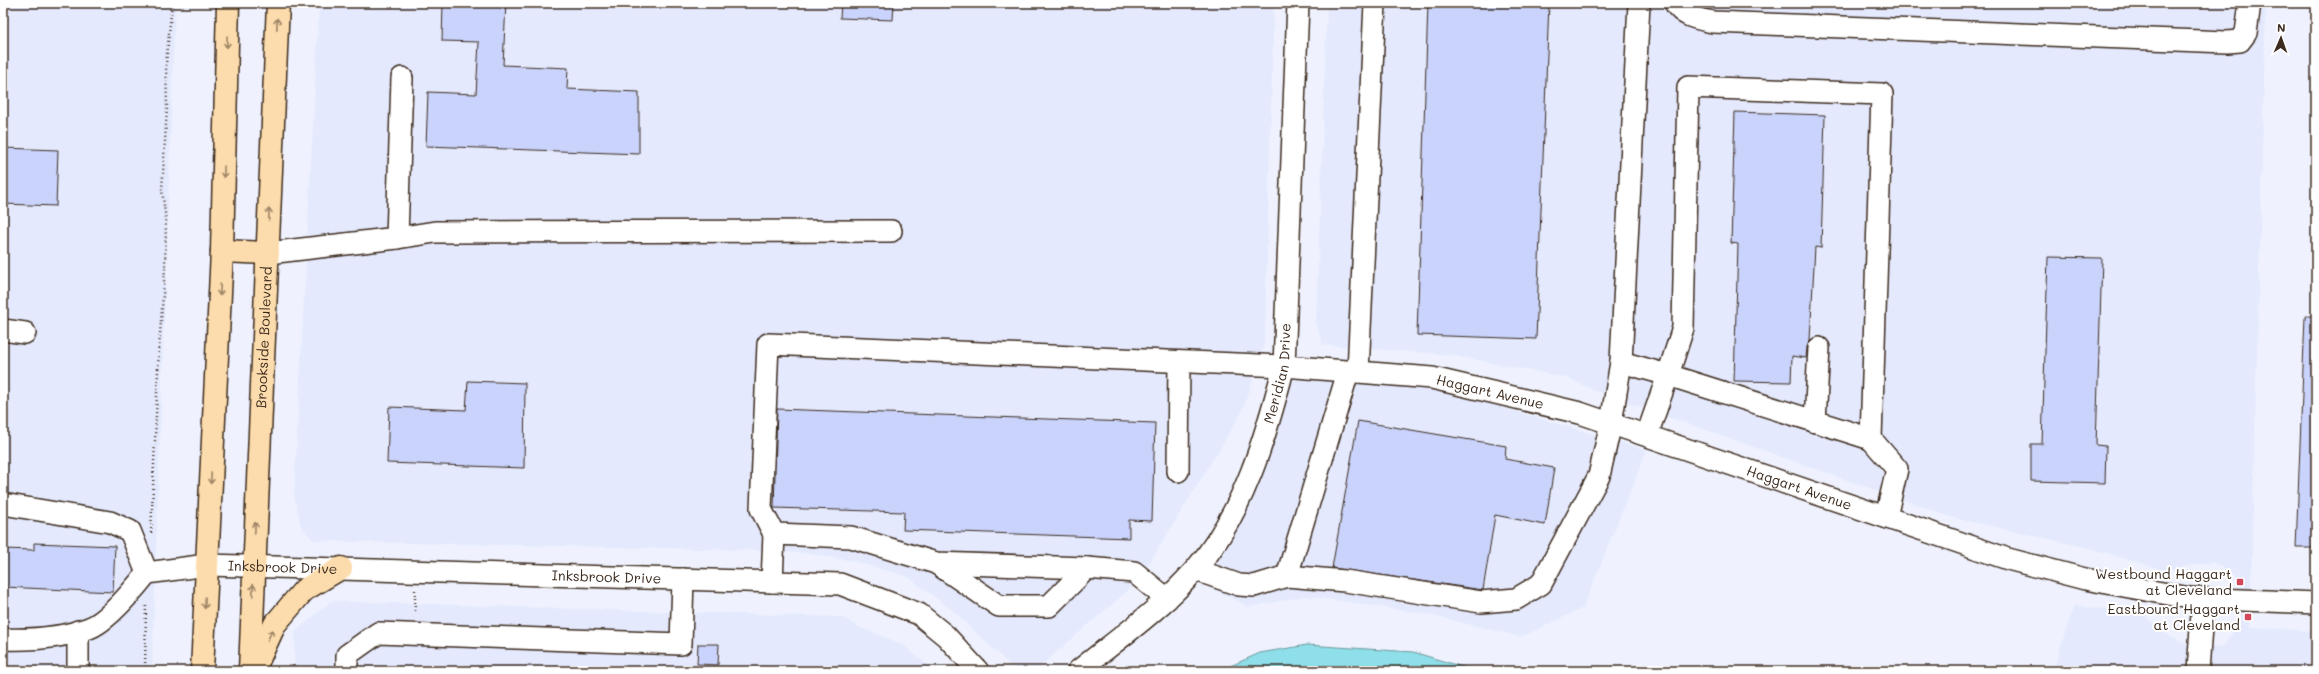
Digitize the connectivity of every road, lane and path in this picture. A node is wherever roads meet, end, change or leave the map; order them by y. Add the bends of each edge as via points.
1 (172, 3) edge
2 (228, 3) edge
3 (278, 3) edge
4 (1298, 3) edge
5 (1375, 3) edge
6 (1639, 3) edge
7 (1675, 3) edge
8 (2250, 3) edge
9 (402, 78) dead end
10 (891, 231) dead end
11 (397, 238) junction
12 (222, 251) junction
13 (268, 253) junction
14 (3, 330) edge
15 (25, 333) dead end
16 (1819, 348) dead end
17 (1179, 362) junction
18 (1621, 362) junction
19 (1284, 366) junction
20 (1353, 372) junction
21 (1668, 375) junction
22 (1815, 422) junction
23 (1611, 423) junction
24 (1647, 435) junction
25 (1871, 439) junction
26 (1178, 471) dead end
27 (3, 504) edge
28 (1886, 517) junction
29 (774, 534) junction
30 (151, 535) dead end
31 (936, 563) junction
32 (207, 564) junction
33 (253, 567) junction
34 (341, 568) junction
35 (1087, 568) junction
36 (1196, 570) junction
37 (147, 573) junction
38 (1287, 576) junction
39 (683, 579) junction
40 (415, 581) dead end
41 (772, 582) junction
42 (2203, 598) junction
43 (1167, 599) junction
44 (146, 602) dead end
45 (2316, 603) edge
46 (415, 611) dead end
47 (78, 630) junction
48 (3, 639) edge
49 (78, 671) edge
50 (146, 671) edge
51 (202, 671) edge
52 (250, 671) edge
53 (254, 671) edge
54 (347, 671) edge
55 (978, 671) edge
56 (1078, 671) edge
57 (2198, 671) edge

1 - 30 path via 166,64 167,108 162,190 166,221 165,268
2 -> 12 main road
13 -> 3 main road, Brookside Boulevard
4 - 19 street, Meridian Drive
5 - 20 street
6 - 18 street
7 - 8 street via 1679,10 1690,17 1713,22 2227,42 2240,41 2246,33
9 - 11 street
10 - 11 street via 435,232
11 - 13 street
12 - 13 main road
12 -> 32 main road
33 -> 13 main road, Brookside Boulevard
14 - 15 street
16 - 22 street
17 - 19 street, Haggart Avenue
17 - 26 street
17 - 29 street, Haggart Avenue via 768,344 761,509
18 - 21 street
18 - 23 street
19 - 20 street, Haggart Avenue
19 - 36 street, Meridian Drive via 1273,409 1248,479 1225,527
20 - 23 street, Haggart Avenue via 1432,378 1580,412
20 - 38 street
21 - 22 street
21 - 24 street
21 - 25 street via 1683,328 1688,87 1882,94
22 - 25 street
23 - 24 street, Haggart Avenue
23 - 38 street via 1599,476 1541,584 1516,599 1481,602 1345,581
24 - 28 street, Haggart Avenue
25 - 28 street via 1897,469
27 - 37 street via 110,522 130,531
28 - 42 street, Haggart Avenue via 2008,559 2084,579
29 - 31 street via 851,537
29 - 41 street
31 - 35 street
31 - 35 street via 999,606 1049,606
32 - 33 street, Inksbrook Drive
32 - 37 street, Inksbrook Drive
32 -> 51 main road
33 - 34 street, Inksbrook Drive
52 -> 33 main road, Brookside Boulevard
34 - 39 street, Inksbrook Drive
53 -> 34 main road via 274,624 304,590
35 - 43 street via 1134,572
36 - 38 street via 1239,586 1254,586
36 - 43 street, Meridian Drive
37 - 47 street via 127,598 90,628
39 - 41 street, Inksbrook Drive
39 - 54 street via 681,644 378,633 347,655
40 - 46 path
41 - 55 street, Inksbrook Drive via 840,584 892,602 919,614 946,636
42 - 45 street, Haggart Avenue
42 - 57 street
43 - 56 street, Meridian Drive
44 - 50 path
47 - 48 street via 35,640
47 - 49 street

